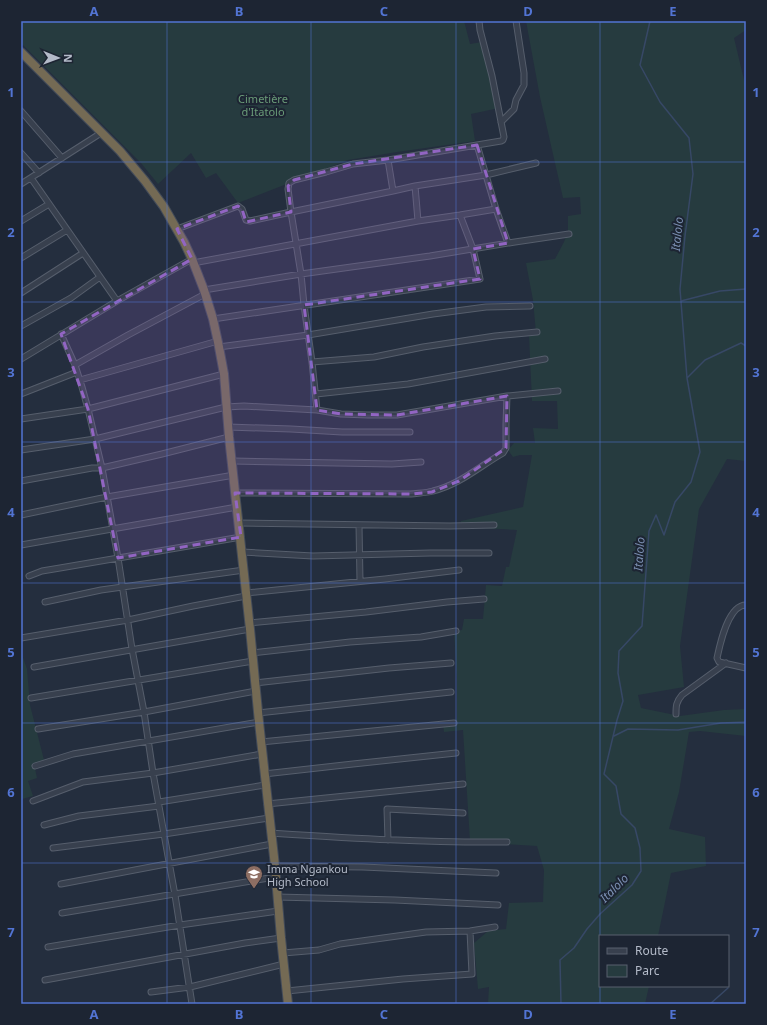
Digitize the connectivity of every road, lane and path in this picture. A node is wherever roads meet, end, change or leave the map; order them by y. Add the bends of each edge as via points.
1 (479, 21) edge
2 (516, 21) edge
3 (21, 52) edge
4 (21, 111) edge
5 (501, 122) junction
6 (101, 133) junction
7 (477, 145) junction
8 (21, 152) edge
9 (62, 158) junction
10 (388, 160) junction
11 (536, 163) dead end
12 (39, 173) junction
13 (486, 175) junction
14 (31, 178) junction
15 (21, 184) edge
16 (415, 186) junction
17 (393, 191) junction
18 (49, 204) junction
19 (496, 209) junction
20 (291, 212) junction
21 (460, 216) junction
22 (21, 221) edge
23 (418, 221) junction
24 (177, 229) junction
25 (67, 230) junction
26 (569, 234) dead end
27 (508, 243) junction
28 (296, 244) junction
29 (473, 249) junction
30 (83, 253) junction
31 (21, 258) edge
32 (192, 261) junction
33 (301, 274) junction
34 (100, 277) junction
35 (204, 292) junction
36 (21, 293) edge
37 (117, 301) junction
38 (304, 305) junction
39 (530, 306) dead end
40 (213, 319) junction
41 (21, 326) edge
42 (537, 332) dead end
43 (61, 334) junction
44 (308, 335) junction
45 (218, 344) junction
46 (21, 359) edge
47 (545, 359) dead end
48 (312, 362) junction
49 (75, 365) junction
50 (77, 372) junction
51 (224, 374) junction
52 (80, 380) junction
53 (558, 391) dead end
54 (21, 394) edge
55 (316, 394) junction
56 (507, 396) junction
57 (226, 407) junction
58 (88, 409) junction
59 (317, 410) junction
60 (21, 419) edge
61 (228, 427) junction
62 (410, 432) dead end
63 (229, 437) junction
64 (95, 439) junction
65 (21, 450) edge
66 (232, 461) junction
67 (421, 462) dead end
68 (102, 468) junction
69 (234, 475) junction
70 (21, 481) edge
71 (235, 493) junction
72 (107, 497) junction
73 (237, 507) junction
74 (21, 515) edge
75 (239, 523) junction
76 (359, 525) junction
77 (494, 525) dead end
78 (112, 529) junction
79 (241, 537) junction
80 (21, 545) edge
81 (242, 552) junction
82 (489, 553) dead end
83 (359, 556) junction
84 (118, 558) junction
85 (244, 570) junction
86 (459, 570) dead end
87 (29, 576) dead end
88 (360, 581) junction
89 (122, 588) junction
90 (246, 595) junction
91 (484, 599) dead end
92 (45, 602) dead end
93 (746, 605) edge
94 (128, 620) junction
95 (250, 626) junction
96 (456, 631) dead end
97 (21, 638) edge
98 (132, 649) junction
99 (252, 657) junction
100 (451, 663) dead end
101 (726, 663) junction
102 (34, 667) dead end
103 (746, 668) edge
104 (138, 681) junction
105 (255, 687) junction
106 (451, 692) dead end
107 (31, 698) dead end
108 (144, 712) junction
109 (258, 713) junction
110 (676, 714) dead end
111 (258, 722) junction
112 (454, 723) dead end
113 (38, 729) dead end
114 (148, 741) junction
115 (261, 742) junction
116 (262, 754) junction
117 (456, 754) dead end
118 (35, 766) dead end
119 (153, 772) junction
120 (264, 774) junction
121 (463, 784) dead end
122 (265, 785) junction
123 (33, 801) dead end
124 (159, 804) junction
125 (267, 804) junction
126 (463, 813) dead end
127 (269, 818) junction
128 (44, 825) dead end
129 (271, 833) junction
130 (164, 834) junction
131 (388, 840) junction
132 (507, 842) dead end
133 (272, 844) junction
134 (53, 848) dead end
135 (170, 864) junction
136 (275, 866) junction
137 (496, 873) dead end
138 (275, 877) junction
139 (61, 884) dead end
140 (175, 895) junction
141 (277, 898) junction
142 (498, 905) dead end
143 (278, 911) junction
144 (62, 913) dead end
145 (180, 925) junction
146 (495, 927) dead end
147 (470, 930) junction
148 (281, 938) junction
149 (48, 947) dead end
150 (283, 953) junction
151 (184, 954) junction
152 (284, 964) junction
153 (45, 980) dead end
154 (190, 987) junction
155 (151, 992) dead end
156 (287, 992) junction
157 (192, 1004) edge
158 (288, 1004) edge

1 - 5 street
2 - 5 street via 524,85 514,109
3 - 6 highway
4 - 9 street
5 - 7 street via 503,140
6 - 9 street
6 - 24 highway via 141,176
7 - 10 street
7 - 13 street
8 - 12 street
9 - 12 street
10 - 17 street
10 - 20 street via 353,164 294,180 288,186
11 - 13 street
12 - 14 street
13 - 16 street
13 - 19 street
14 - 15 street
14 - 18 street
16 - 17 street
16 - 23 street
17 - 20 street
18 - 22 street
18 - 25 street
19 - 21 street
19 - 27 street
20 - 24 street via 248,221 238,206
20 - 28 street
21 - 23 street
21 - 29 street
23 - 28 street
24 - 32 highway
25 - 30 street
25 - 31 street
26 - 27 street
27 - 29 street
28 - 32 street
28 - 33 street
29 - 33 street
29 - 38 street via 480,279
30 - 34 street
30 - 36 street
32 - 35 highway
32 - 37 street
33 - 35 street
33 - 38 street
34 - 37 street
34 - 41 street via 71,298
35 - 40 highway
35 - 49 street
37 - 43 street
38 - 40 street
38 - 44 street
39 - 44 street via 486,307
40 - 45 highway
42 - 48 street via 495,336 374,356
43 - 46 street
43 - 49 street
44 - 45 street
44 - 48 street
45 - 51 highway
45 - 52 street
47 - 55 street via 408,384
48 - 55 street
49 - 50 street
50 - 52 street
50 - 54 street
51 - 57 highway
51 - 58 street
52 - 58 street
53 - 56 street
55 - 59 street
56 - 59 street via 397,415 341,414
56 - 71 street via 506,448 459,481 438,490 411,494
57 - 59 street
57 - 61 highway
57 - 64 street
58 - 60 street
58 - 64 street
61 - 62 street
61 - 63 highway
63 - 66 highway
63 - 68 street
64 - 65 street
64 - 68 street
66 - 67 street via 392,464
66 - 69 highway
68 - 70 street
68 - 72 street
69 - 71 highway
69 - 72 street
71 - 73 highway
72 - 74 street
72 - 78 street
73 - 75 highway
73 - 78 street
75 - 76 street
75 - 79 highway
76 - 77 street
76 - 83 street
78 - 80 street
78 - 84 street
79 - 81 highway
79 - 84 street
81 - 83 street
81 - 85 highway
82 - 83 street
83 - 88 street
84 - 87 street via 42,571
84 - 89 street
85 - 89 street
85 - 90 highway
86 - 88 street
88 - 90 street
89 - 92 street
89 - 94 street
90 - 94 street
90 - 95 highway
91 - 95 street
93 - 101 street via 736,610 723,634 717,658 719,662
94 - 97 street
94 - 98 street
95 - 98 street
95 - 99 highway
96 - 99 street via 421,637 350,642
98 - 102 street
98 - 104 street
99 - 104 street
99 - 105 highway
100 - 105 street via 389,668
101 - 103 street
101 - 110 street via 682,695 676,705
104 - 107 street
104 - 108 street
105 - 108 street
105 - 109 highway
106 - 109 street
108 - 113 street
108 - 114 street
109 - 111 highway
111 - 114 street
111 - 115 highway
112 - 115 street
114 - 118 street via 73,754
114 - 119 street
115 - 116 highway
116 - 119 street
116 - 120 highway
117 - 120 street
119 - 123 street via 83,782
119 - 124 street
120 - 122 highway
121 - 125 street
122 - 124 street
122 - 125 highway
124 - 128 street via 79,816
124 - 130 street
125 - 127 highway
126 - 131 street via 387,809
127 - 129 highway
127 - 130 street
129 - 131 street
129 - 133 highway
130 - 134 street
130 - 135 street
131 - 132 street
133 - 135 street
133 - 136 highway
135 - 139 street
135 - 140 street
136 - 137 street
136 - 138 highway
138 - 140 street
138 - 141 highway
140 - 144 street
140 - 145 street
141 - 142 street
141 - 143 highway
143 - 145 street
143 - 148 highway
145 - 149 street
145 - 151 street
146 - 147 street
147 - 150 street via 426,932 340,944 319,950
147 - 156 street via 472,974
148 - 150 highway
148 - 151 street
150 - 152 highway
151 - 153 street
151 - 154 street
152 - 154 street
152 - 156 highway
154 - 155 street
154 - 157 street
156 - 158 highway

